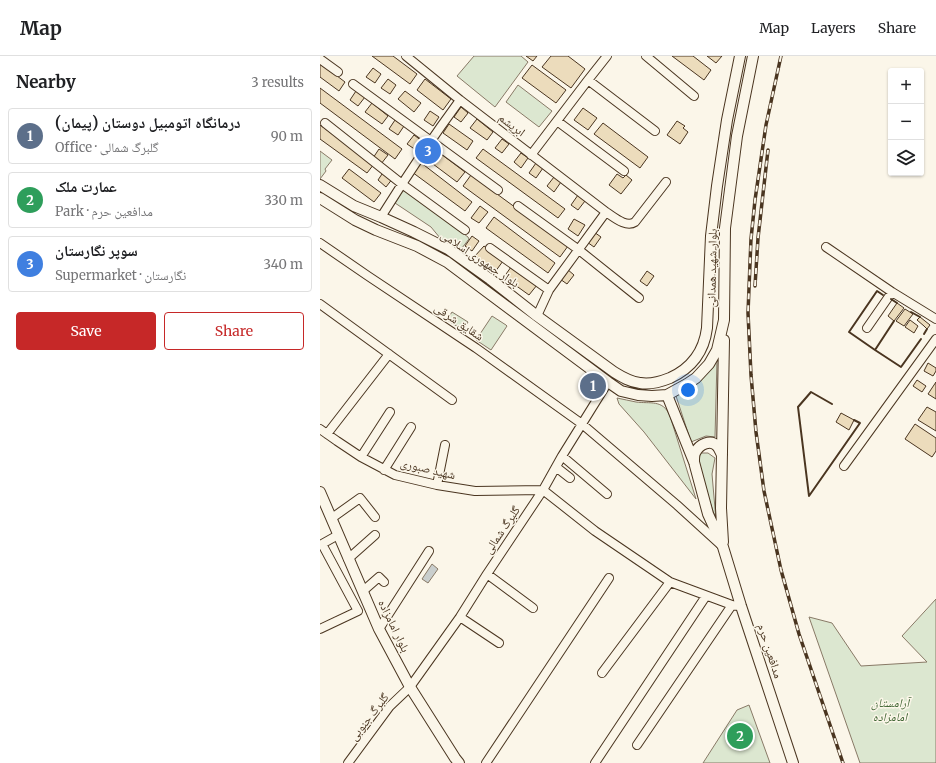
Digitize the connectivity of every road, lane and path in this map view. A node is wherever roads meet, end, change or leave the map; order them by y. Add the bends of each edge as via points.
1 (406, 56) edge
2 (607, 56) edge
3 (646, 56) edge
4 (740, 56) edge
5 (753, 56) edge
6 (320, 59) edge
7 (338, 72) dead end
8 (588, 80) junction
9 (353, 84) dead end
10 (694, 96) dead end
11 (460, 100) junction
12 (557, 121) junction
13 (326, 123) dead end
14 (654, 131) dead end
15 (431, 141) junction
16 (531, 155) junction
17 (624, 171) dead end
18 (666, 182) dead end
19 (402, 184) junction
20 (320, 185) edge
21 (498, 190) dead end
22 (320, 198) edge
23 (518, 206) dead end
24 (714, 210) junction
25 (606, 212) junction
26 (727, 212) junction
27 (381, 217) junction
28 (465, 230) dead end
29 (320, 243) edge
30 (826, 247) dead end
31 (490, 248) dead end
32 (579, 250) junction
33 (549, 290) junction
34 (892, 292) junction
35 (639, 298) dead end
36 (320, 304) edge
37 (537, 316) junction
38 (936, 319) edge
39 (724, 320) junction
40 (868, 328) dead end
41 (936, 340) edge
42 (389, 354) junction
43 (614, 372) junction
44 (608, 382) junction
45 (667, 395) junction
46 (452, 400) dead end
47 (390, 412) dead end
48 (582, 424) junction
49 (411, 427) dead end
50 (320, 429) edge
51 (327, 434) junction
52 (445, 445) dead end
53 (722, 455) junction
54 (562, 456) junction
55 (361, 457) junction
56 (694, 462) junction
57 (844, 466) dead end
58 (556, 467) junction
59 (384, 470) junction
60 (570, 478) dead end
61 (437, 485) junction
62 (543, 490) junction
63 (320, 492) edge
64 (607, 494) dead end
65 (374, 516) dead end
66 (332, 518) junction
67 (338, 535) junction
68 (375, 535) dead end
69 (723, 547) junction
70 (429, 551) dead end
71 (348, 558) junction
72 (487, 574) junction
73 (609, 578) dead end
74 (382, 580) dead end
75 (670, 582) junction
76 (363, 591) junction
77 (706, 596) junction
78 (737, 606) junction
79 (533, 608) dead end
80 (460, 617) junction
81 (320, 629) edge
82 (379, 629) junction
83 (499, 643) dead end
84 (602, 673) dead end
85 (410, 687) junction
86 (637, 745) dead end
87 (348, 763) edge
88 (459, 763) edge
89 (486, 763) edge
90 (595, 763) edge
91 (793, 763) edge

1 - 11 street, ابریشم
2 - 8 street
3 - 10 street
4 - 24 main road, بلوار شهید همدانی via 720,158
5 - 26 main road, بلوار شهید همدانی via 737,136
6 - 7 street
8 - 12 street
8 - 14 street
9 - 15 street
11 - 15 street
11 - 16 street, ابریشم
12 - 16 street
12 - 17 street
13 - 19 street
15 - 19 street
15 - 21 street
16 - 25 street, ابریشم
18 - 25 street, ابریشم via 632,224 625,223
19 - 27 street
19 - 28 street
20 - 27 main road, بلوار جمهوری اسلامی via 354,206
22 - 44 main road, بلوار جمهوری اسلامی via 355,220 417,246 447,262
23 - 32 street
24 - 26 main road
24 - 43 main road, بلوار شهید همدانی via 709,257 707,328 700,352 686,369 656,383 639,383
25 - 32 street
26 - 39 main road, بلوار شهید همدانی
27 - 37 main road, بلوار جمهوری اسلامی via 448,250
29 - 48 street, شقایق شرقی via 476,348
30 - 34 street
31 - 33 street
32 - 33 street
32 - 35 street
33 - 37 street
34 - 38 street
34 - 40 street
36 - 42 street
37 - 43 main road, بلوار جمهوری اسلامی
39 - 45 main road, بلوار شهید همدانی via 718,350 709,364 696,378
39 - 53 main road, مدافعین حرم
41 - 57 street
42 - 46 street
42 - 51 street
43 - 44 main road
44 - 45 main road, بلوار شهید همدانی via 621,391 638,395
44 - 48 street, گلبرگ شمالی
45 - 56 main road, مدافعین حرم
47 - 55 street
48 - 54 street, گلبرگ شمالی
48 - 69 street, شقایق شرقی
49 - 59 street
50 - 51 street, شهید صبوری
51 - 55 street, شهید صبوری
52 - 61 street
53 - 56 main road via 717,446 711,443 704,444 695,453
53 - 69 main road, مدافعین حرم
54 - 58 street, گلبرگ شمالی
54 - 64 street
55 - 59 street, شهید صبوری
56 - 69 main road, مدافعین حرم via 708,514
58 - 60 street
58 - 62 street, گلبرگ شمالی
59 - 61 street, شهید صبوری
61 - 62 street, شهید صبوری via 475,491
62 - 72 street, گلبرگ شمالی
62 - 75 street via 595,531
63 - 66 main road, بلوار امامزاده
65 - 66 street via 360,498
66 - 67 main road, بلوار امامزاده
67 - 71 main road, بلوار امامزاده
67 - 81 street via 322,544 358,611
68 - 71 street
69 - 78 main road, مدافعین حرم
70 - 82 street
71 - 76 main road, بلوار امامزاده
72 - 79 street
72 - 80 street, گلبرگ شمالی
73 - 89 street
74 - 76 street
75 - 77 street
75 - 84 street
76 - 82 main road, بلوار امامزاده
77 - 78 street
77 - 90 street
78 - 86 street
78 - 91 main road, مدافعین حرم
80 - 83 street
80 - 85 street, گلبرگ شمالی
82 - 85 main road, بلوار امامزاده
85 - 87 street, گلبرگ جنوبی via 390,706
85 - 88 main road, بلوار امامزاده

